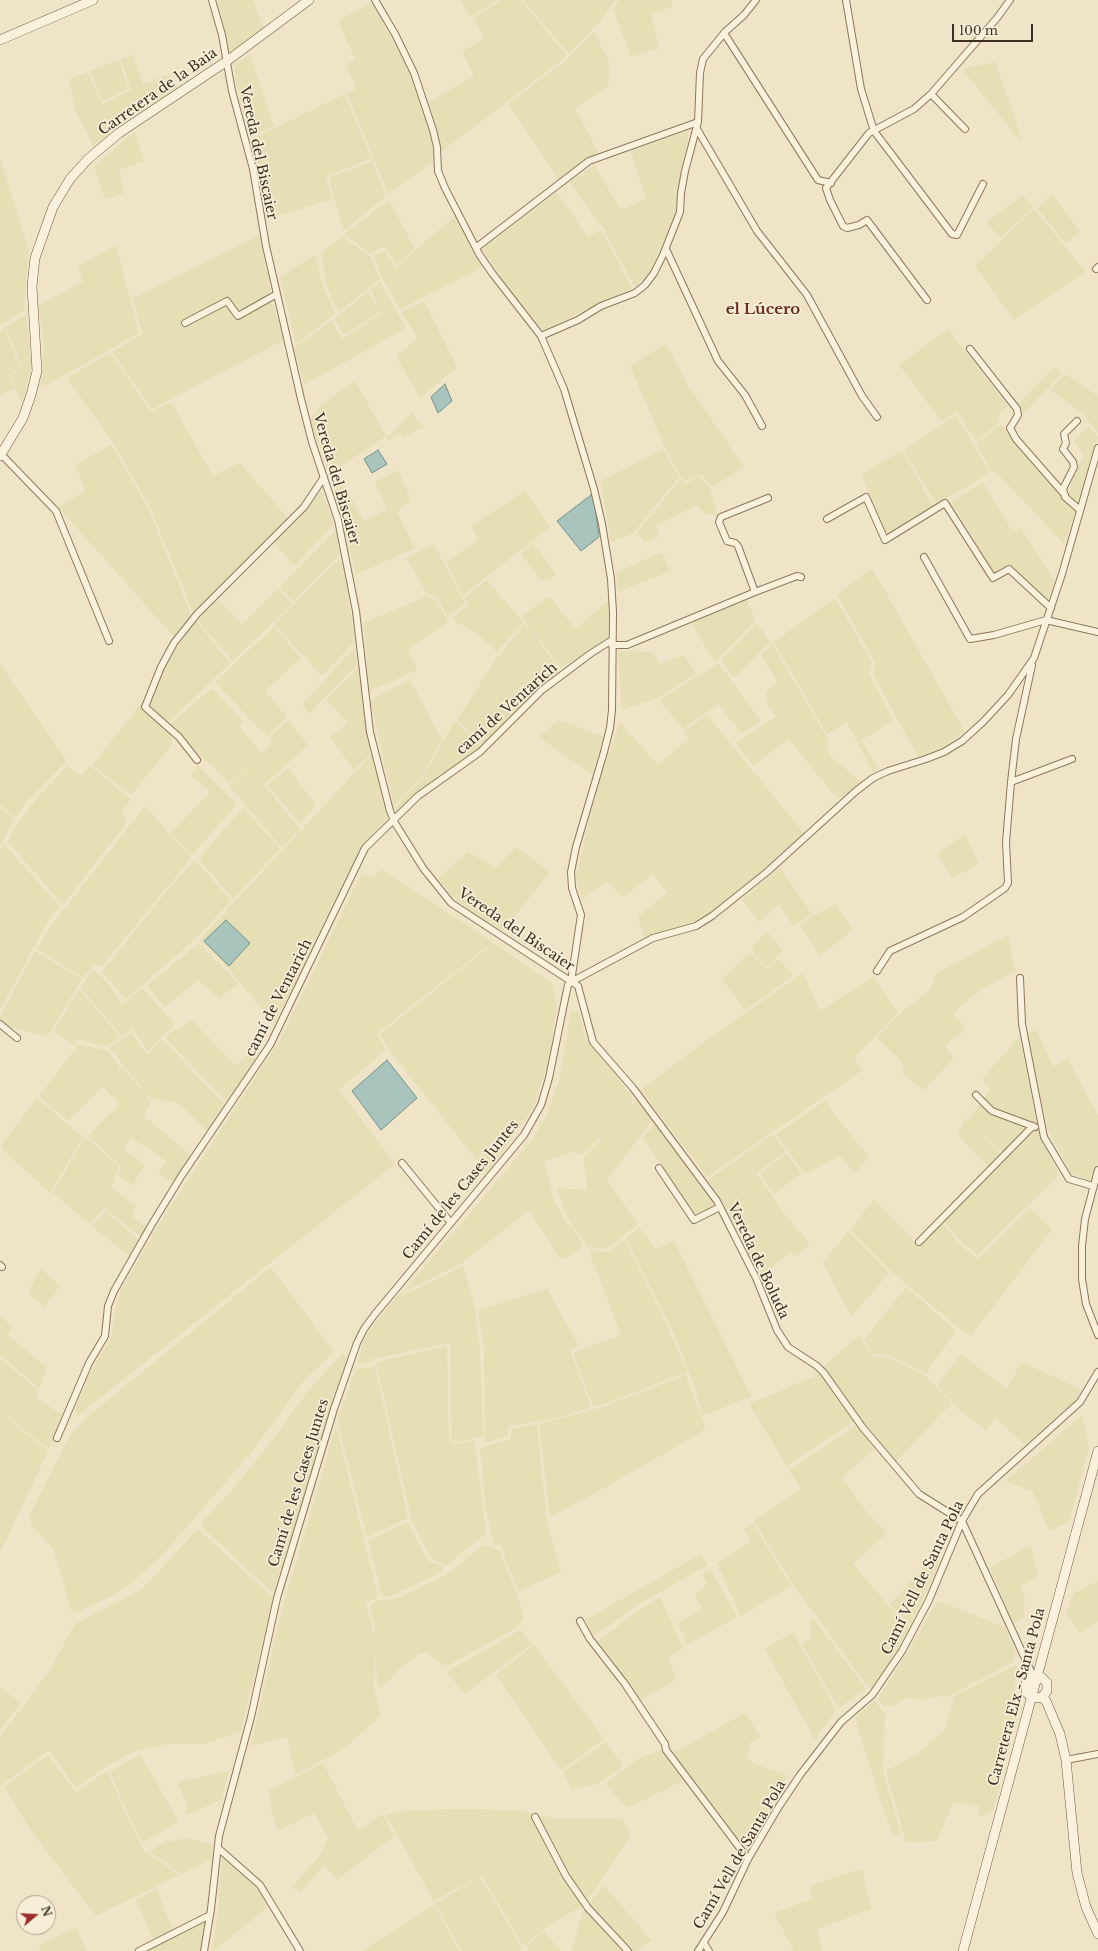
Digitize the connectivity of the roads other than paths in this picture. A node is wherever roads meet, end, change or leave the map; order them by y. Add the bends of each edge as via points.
1 (93, 0) edge
2 (212, 0) edge
3 (309, 0) edge
4 (375, 0) edge
5 (756, 0) edge
6 (846, 0) edge
7 (1010, 0) edge
8 (724, 33) junction
9 (0, 40) edge
10 (227, 61) junction
11 (931, 94) junction
12 (698, 122) junction
13 (697, 129) junction
14 (965, 129) dead end
15 (874, 131) junction
16 (830, 183) junction
17 (983, 184) dead end
18 (477, 247) junction
19 (666, 249) junction
20 (277, 294) junction
21 (927, 300) dead end
22 (185, 323) dead end
23 (541, 336) junction
24 (970, 349) dead end
25 (877, 417) dead end
26 (1077, 421) dead end
27 (762, 426) dead end
28 (1098, 448) edge
29 (0, 455) edge
30 (324, 477) junction
31 (1065, 495) junction
32 (768, 498) dead end
33 (1080, 510) junction
34 (827, 519) dead end
35 (924, 557) dead end
36 (801, 577) dead end
37 (756, 592) junction
38 (1050, 608) junction
39 (1046, 620) junction
40 (1098, 632) edge
41 (109, 641) dead end
42 (612, 642) junction
43 (1034, 658) junction
44 (1072, 759) dead end
45 (196, 760) dead end
46 (1011, 782) junction
47 (394, 820) junction
48 (877, 971) dead end
49 (1020, 978) dead end
50 (571, 982) junction
51 (0, 1024) edge
52 (17, 1038) dead end
53 (976, 1095) dead end
54 (1033, 1126) junction
55 (1042, 1129) junction
56 (402, 1163) dead end
57 (659, 1168) dead end
58 (1098, 1170) edge
59 (1093, 1186) junction
60 (720, 1207) junction
61 (451, 1223) junction
62 (919, 1242) dead end
63 (1098, 1335) edge
64 (1097, 1377) edge
65 (57, 1438) dead end
66 (1098, 1451) edge
67 (1098, 1464) edge
68 (962, 1521) junction
69 (580, 1620) dead end
70 (1037, 1676) junction
71 (1036, 1697) junction
72 (1098, 1754) edge
73 (1066, 1760) junction
74 (535, 1817) dead end
75 (218, 1848) junction
76 (748, 1859) junction
77 (210, 1915) junction
78 (1098, 1934) edge
79 (704, 1944) junction
80 (138, 1951) edge
81 (204, 1951) edge
82 (300, 1951) edge
83 (628, 1951) edge
84 (698, 1951) edge
85 (709, 1951) edge
86 (963, 1951) edge
87 (967, 1951) edge

1 - 9 main road
2 - 10 street, Vereda del Biscaier
3 - 10 main road, Carretera de la Baia
4 - 18 street, Camí de les Cases Juntes via 414,73 434,130 438,171
5 - 8 street
6 - 15 street via 861,89
7 - 11 street
8 - 12 street via 703,59
8 - 16 street via 818,180
10 - 20 street, Vereda del Biscaier via 232,91 253,169
10 - 29 main road, Carretera de la Baia via 119,133 88,159 70,179 53,207 35,258 32,286 37,371 23,418
11 - 14 street
11 - 15 street via 914,109
12 - 13 street
12 - 18 street via 589,161
13 - 19 street via 685,171 680,212
13 - 25 street via 757,231 807,295 862,396
15 - 16 street via 869,133
15 - 17 street via 952,234 957,235
16 - 21 street via 826,188 843,226 848,228 867,220
18 - 23 street, Camí de les Cases Juntes via 492,273
19 - 23 street via 654,273 640,289
19 - 27 street via 718,361 745,395
20 - 22 street via 238,316 227,301
20 - 30 street, Vereda del Biscaier via 301,399
23 - 42 street, Camí de les Cases Juntes via 564,389 594,489 611,579
24 - 31 street via 1017,409 1018,415 1010,428 1016,439
26 - 31 street via 1064,434 1066,443 1063,449 1074,467 1064,489
28 - 33 street
29 - 41 street via 56,511
30 - 45 street via 304,507 197,614 174,643 161,667 145,707 179,737
30 - 47 street, Vereda del Biscaier via 338,520 351,581 370,732
31 - 33 street
32 - 37 street via 721,518 719,522 727,541 735,542 738,546
33 - 38 street
34 - 38 street via 866,498 885,540 945,503 993,578 1009,569
35 - 39 street via 970,639
36 - 37 street via 797,576
37 - 42 street via 627,645
38 - 39 street
39 - 40 street
39 - 43 street
42 - 47 street, camí de Ventarich via 584,658 542,690 480,752 418,796
42 - 50 street, Camí de les Cases Juntes via 610,728 582,822 571,872 572,888 580,915
43 - 46 street via 1018,725
43 - 50 street via 1008,695 962,741 926,759 873,778 767,872 712,916 696,926 653,938
44 - 46 street
46 - 48 street via 1006,842 1008,883 1005,888 963,918 890,951
47 - 50 street, Vereda del Biscaier via 423,868 451,903
47 - 65 street, camí de Ventarich via 365,848 270,1045 183,1173 127,1266 108,1306 105,1336 89,1364
49 - 55 street via 1022,1024
50 - 60 street, Vereda de Boluda via 578,986 593,1042 633,1088 687,1158
50 - 61 street, Camí de les Cases Juntes via 568,985 551,1071 541,1105 524,1135
51 - 52 street
53 - 54 street via 992,1111
54 - 55 street
54 - 62 street
55 - 59 street via 1069,1180
56 - 61 street
57 - 60 street via 694,1220
58 - 59 street
59 - 63 street via 1085,1219 1082,1279 1086,1304
60 - 68 street, Vereda de Boluda via 756,1278 777,1330 788,1347 824,1373 864,1428 919,1494
61 - 75 street, Camí de les Cases Juntes via 368,1324 357,1343 334,1409 277,1598
64 - 68 street, Camí Vell de Santa Pola via 1080,1402 978,1494
66 - 70 main road, Carretera Elx - Santa Pola
67 - 70 main road, Carretera Elx - Santa Pola
68 - 70 street
68 - 76 street, Camí Vell de Santa Pola via 929,1600 902,1651 872,1695 842,1722 804,1769
69 - 76 street via 590,1639 625,1684 665,1744 666,1750
70 - 71 main road, Carretera Elx - Santa Pola
70 - 71 main road via 1047,1682 1048,1687 1047,1691
71 - 73 main road via 1046,1701 1060,1734
71 - 86 main road, Carretera Elx - Santa Pola
71 - 87 main road, Carretera Elx - Santa Pola
72 - 73 street
73 - 78 main road via 1077,1873 1086,1908
74 - 83 street via 566,1876 588,1908
75 - 77 street, Camí de les Cases Juntes
75 - 82 street via 260,1885
76 - 79 street, Camí Vell de Santa Pola via 723,1912
77 - 80 street
77 - 81 street, Camí de les Cases Juntes
79 - 84 street, Camí Vell de Santa Pola
79 - 85 street

